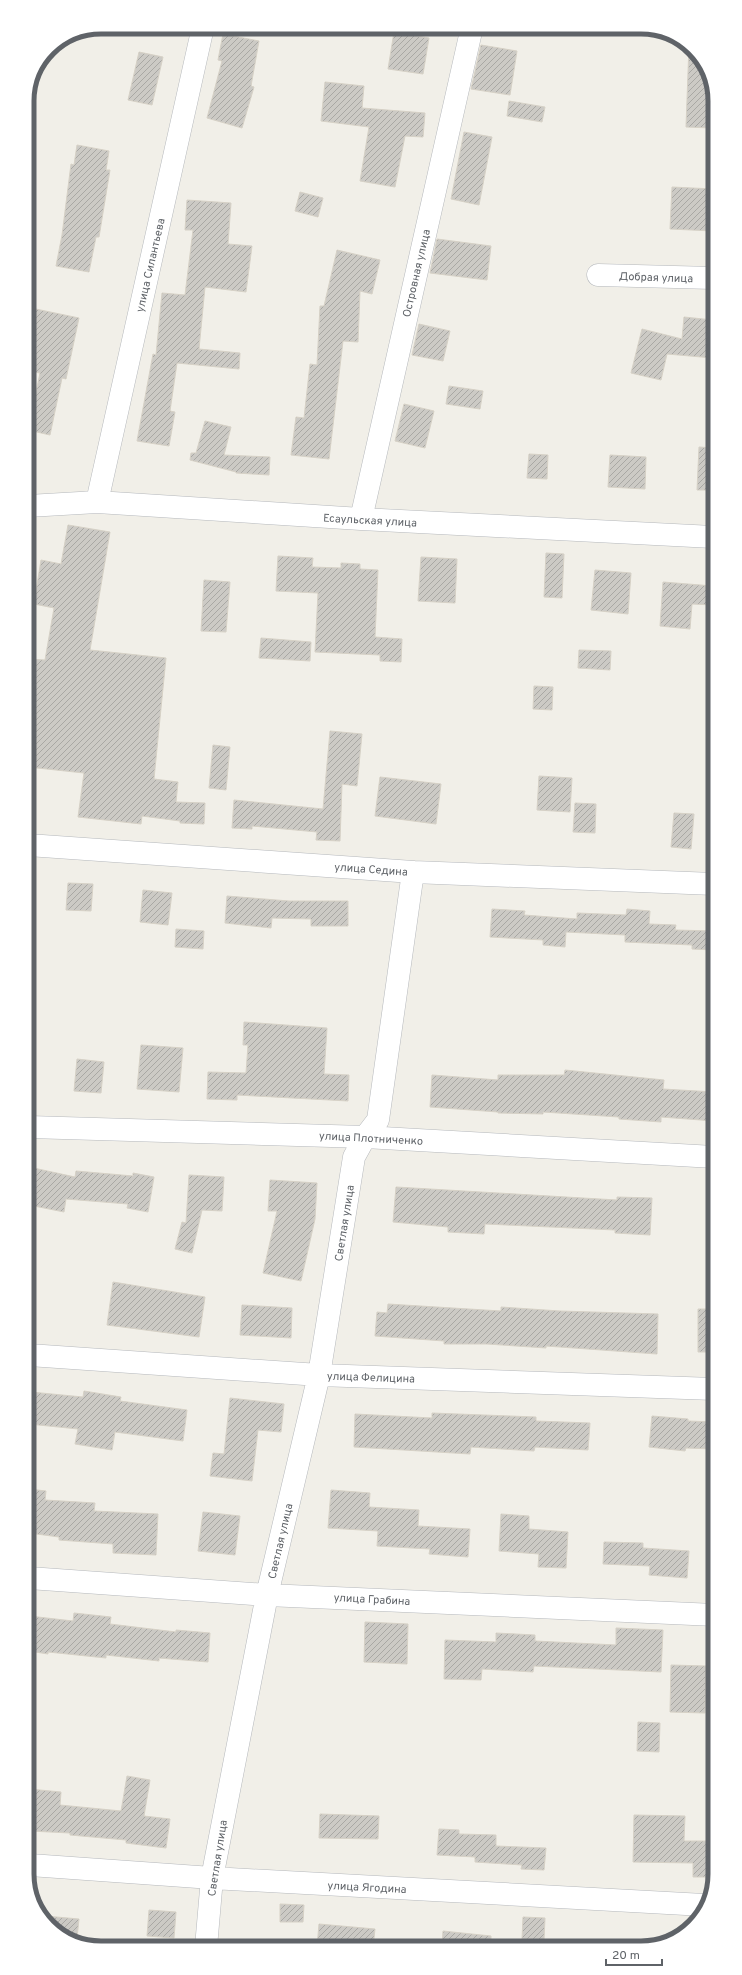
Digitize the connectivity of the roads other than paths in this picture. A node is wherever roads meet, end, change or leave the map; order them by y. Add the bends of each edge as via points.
1 (201, 34) edge
2 (470, 34) edge
3 (598, 275) dead end
4 (708, 278) edge
5 (97, 502) junction
6 (34, 506) edge
7 (361, 519) junction
8 (708, 537) edge
9 (34, 845) edge
10 (413, 872) junction
11 (708, 884) edge
12 (34, 1127) edge
13 (365, 1137) junction
14 (708, 1157) edge
15 (34, 1355) edge
16 (320, 1375) junction
17 (708, 1389) edge
18 (34, 1578) edge
19 (267, 1595) junction
20 (708, 1615) edge
21 (34, 1865) edge
22 (212, 1878) junction
23 (700, 1905) edge
24 (207, 1941) edge

1 - 5 street, улица Силантьева
2 - 7 street, Островная улица
3 - 4 street, Добрая улица
5 - 6 street, Есаульская улица
5 - 7 street, Есаульская улица
7 - 8 street, Есаульская улица
9 - 10 street, улица Седина
10 - 11 street, улица Седина
10 - 13 street, Светлая улица via 378,1120
12 - 13 street, улица Плотниченко
13 - 14 street, улица Плотниченко
13 - 16 street, Светлая улица via 354,1157
15 - 16 street, улица Фелицина
16 - 17 street, улица Фелицина
16 - 19 street, Светлая улица
18 - 19 street, улица Грабина
19 - 20 street, улица Грабина
19 - 22 street, Светлая улица
21 - 22 street, улица Ягодина
22 - 23 street, улица Ягодина
22 - 24 street, Светлая улица

